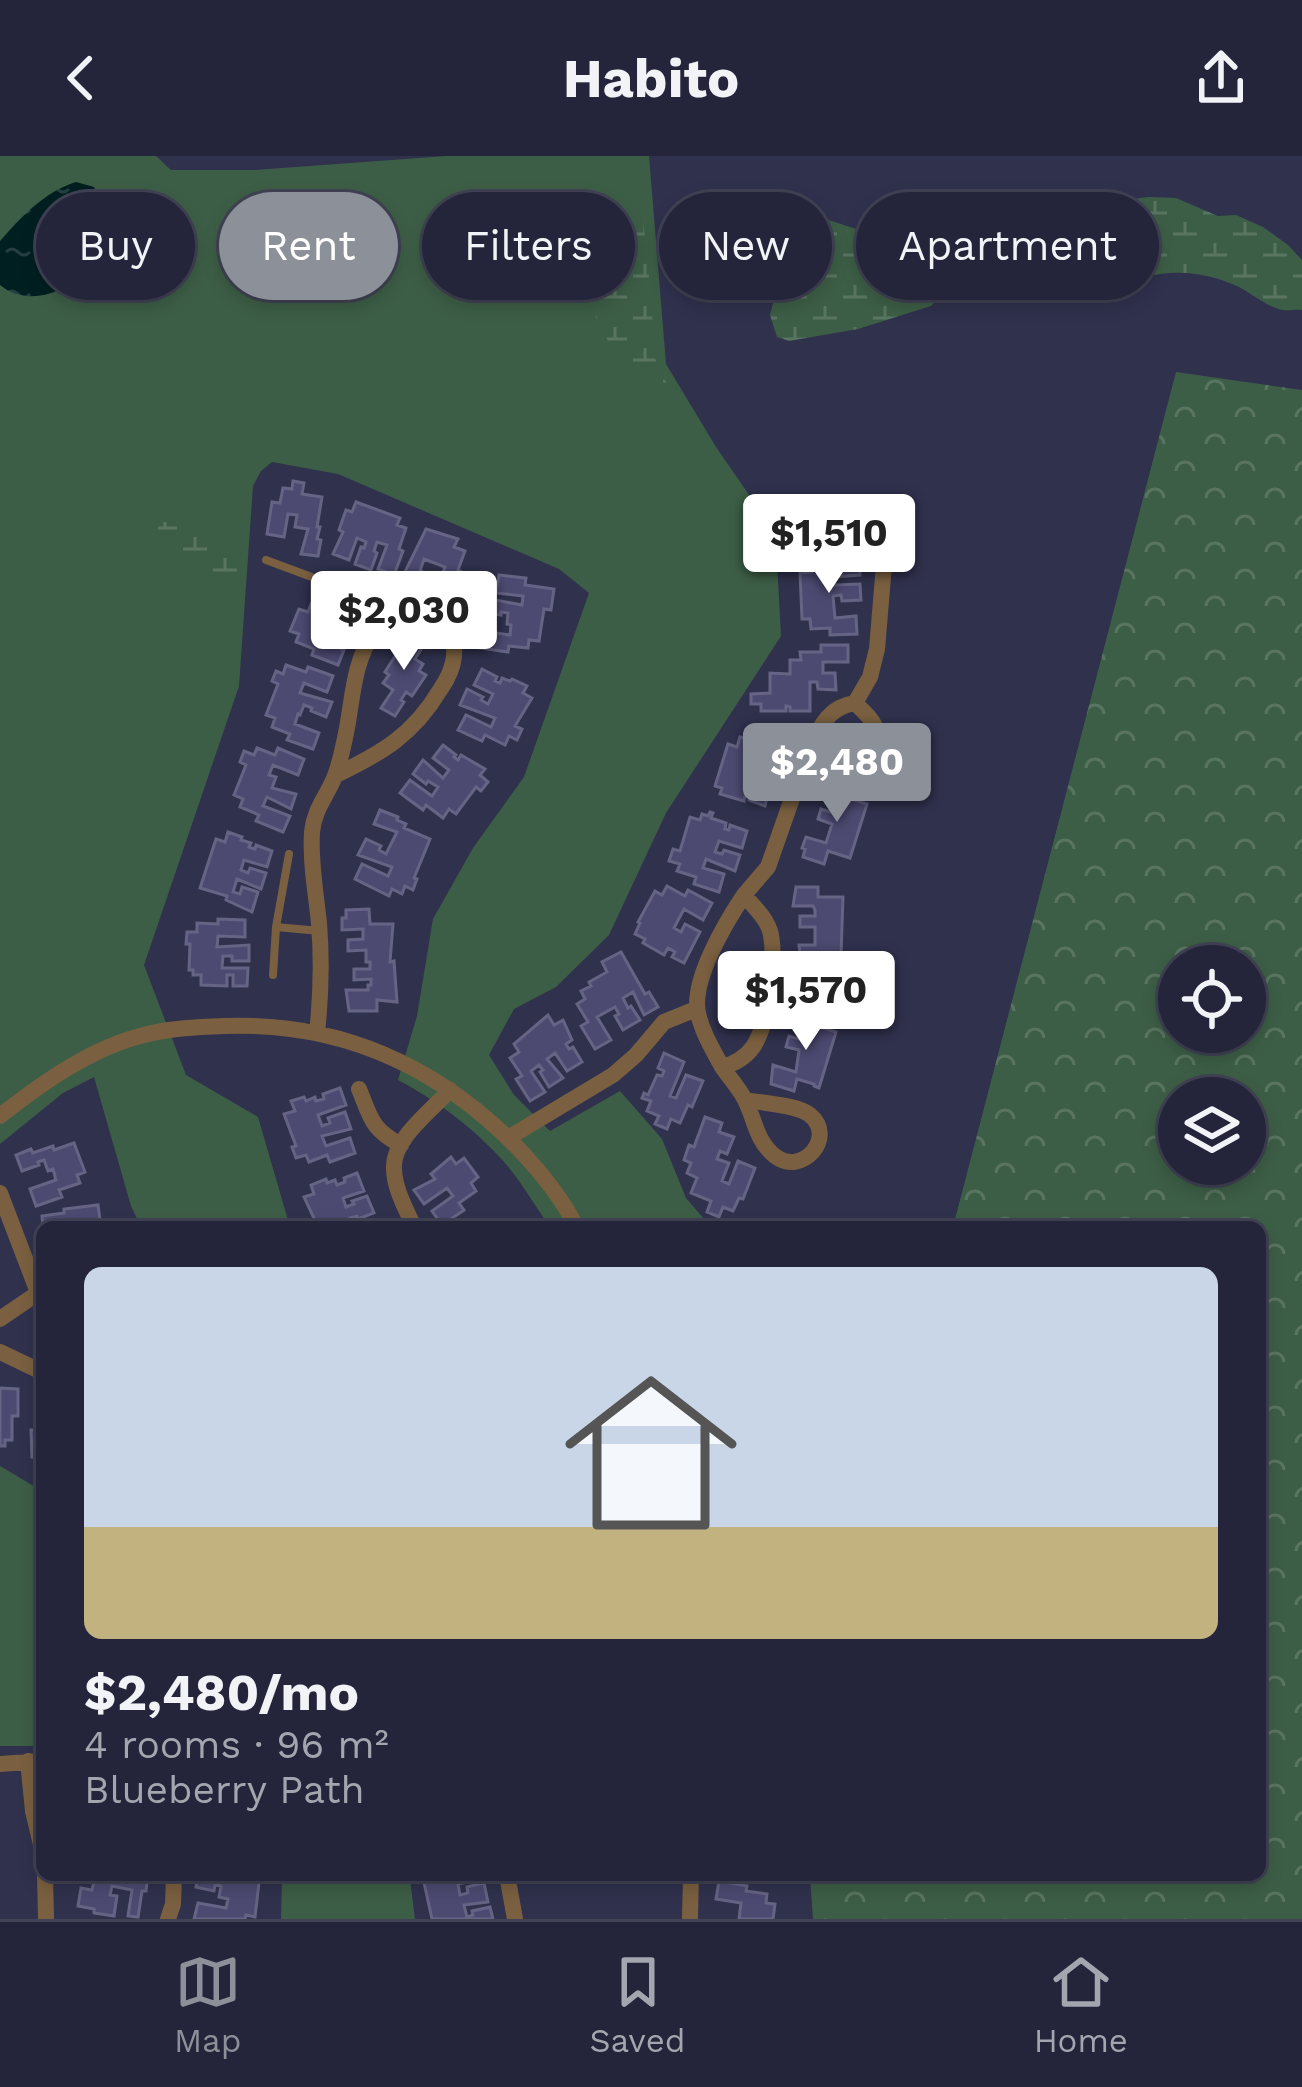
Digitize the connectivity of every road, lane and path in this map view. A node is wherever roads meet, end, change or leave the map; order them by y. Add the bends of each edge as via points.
1 (885, 553) dead end
2 (266, 560) dead end
3 (409, 608) junction
4 (855, 703) junction
5 (808, 750) junction
6 (336, 775) junction
7 (289, 854) dead end
8 (744, 895) junction
9 (276, 927) junction
10 (320, 931) junction
11 (272, 975) dead end
12 (696, 1009) junction
13 (317, 1033) junction
14 (722, 1067) junction
15 (359, 1089) dead end
16 (450, 1090) junction
17 (746, 1100) junction
18 (0, 1116) edge
19 (508, 1138) junction
20 (400, 1145) junction
21 (0, 1193) edge
22 (411, 1221) edge
23 (573, 1221) edge
24 (36, 1288) edge
25 (36, 1300) edge
26 (0, 1319) edge
27 (0, 1352) edge
28 (36, 1369) edge
29 (35, 1761) edge
30 (0, 1764) edge
31 (36, 1823) edge
32 (45, 1881) edge
33 (174, 1881) edge
34 (508, 1881) edge
35 (691, 1881) edge
36 (46, 1919) edge
37 (168, 1919) edge
38 (515, 1919) edge
39 (690, 1919) edge

1 - 4 street via 877,649
2 - 3 lane
3 - 6 street via 388,616 364,649
3 - 6 street via 443,619 454,656 448,678 407,733
4 - 5 street via 824,719
4 - 5 street via 872,719 874,750 850,760
5 - 8 street via 768,867
6 - 10 street via 312,831
7 - 9 lane
8 - 12 street via 708,959
8 - 14 street via 770,932 772,965 753,1047
9 - 10 lane
9 - 11 lane
10 - 13 street
12 - 14 street
12 - 19 street via 664,1022 613,1076
13 - 16 street via 399,1061
13 - 18 street via 256,1025 143,1035 62,1073
14 - 17 street
15 - 20 street via 381,1135
16 - 19 street
16 - 20 street
17 - 17 street via 753,1126 777,1158 787,1163 814,1153 812,1116
19 - 23 street
20 - 22 street via 393,1166
21 - 24 street
25 - 26 street
27 - 28 street
29 - 30 street
29 - 31 street
32 - 36 street
33 - 37 street
34 - 38 street
35 - 39 street

